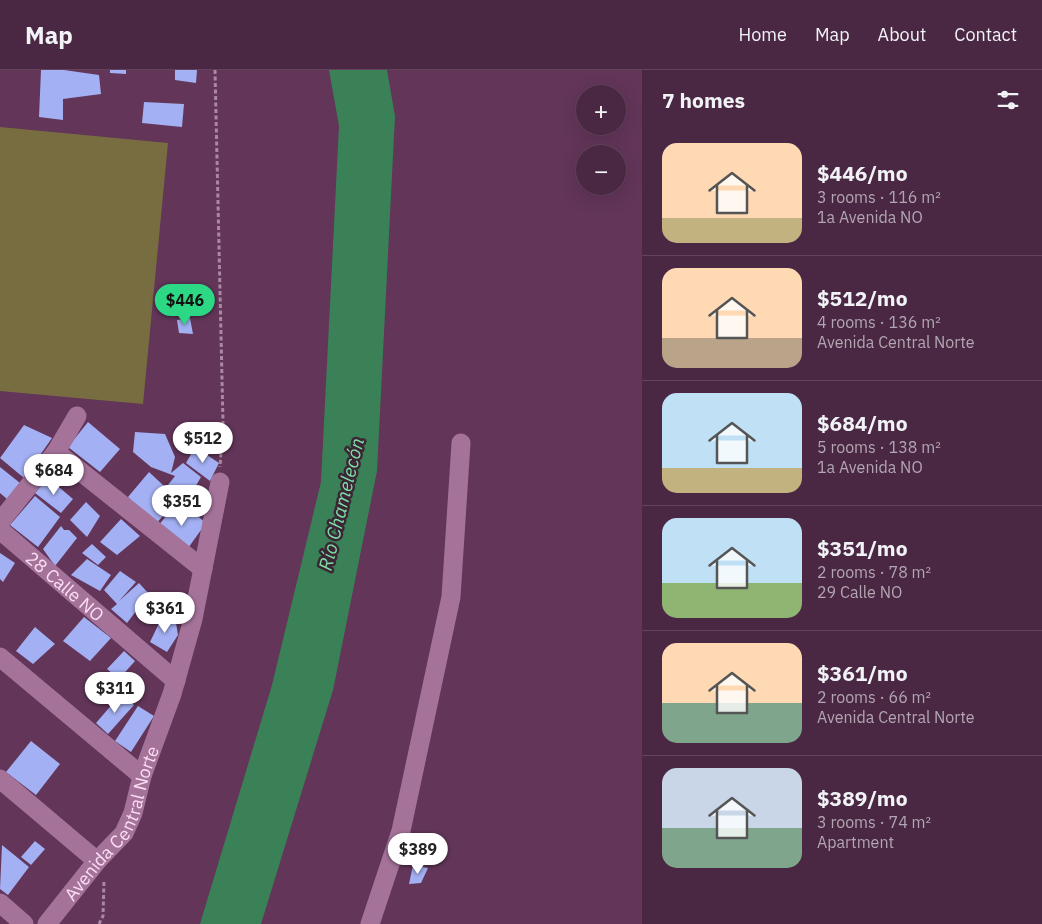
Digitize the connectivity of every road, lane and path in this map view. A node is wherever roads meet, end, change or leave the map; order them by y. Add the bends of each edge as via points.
1 (215, 70) edge
2 (77, 416) dead end
3 (461, 443) dead end
4 (56, 452) junction
5 (220, 482) joint
6 (0, 522) edge
7 (0, 530) edge
8 (203, 569) junction
9 (0, 657) edge
10 (176, 681) junction
11 (142, 776) junction
12 (0, 779) edge
13 (97, 861) junction
14 (0, 903) edge
15 (24, 924) edge
16 (47, 924) edge
17 (99, 924) edge
18 (370, 924) edge

1 - 5 path via 222,423
2 - 4 street
3 - 18 street via 451,597 401,831
4 - 6 street
4 - 8 street
5 - 8 street, Avenida Central Norte
7 - 10 street, 28 Calle NO
8 - 10 street, Avenida Central Norte
9 - 11 street
10 - 11 street, Avenida Central Norte
11 - 13 street, Avenida Central Norte via 134,813 124,833
12 - 13 street
13 - 16 street, Avenida Central Norte
13 - 17 path via 106,884 103,916
14 - 15 street

